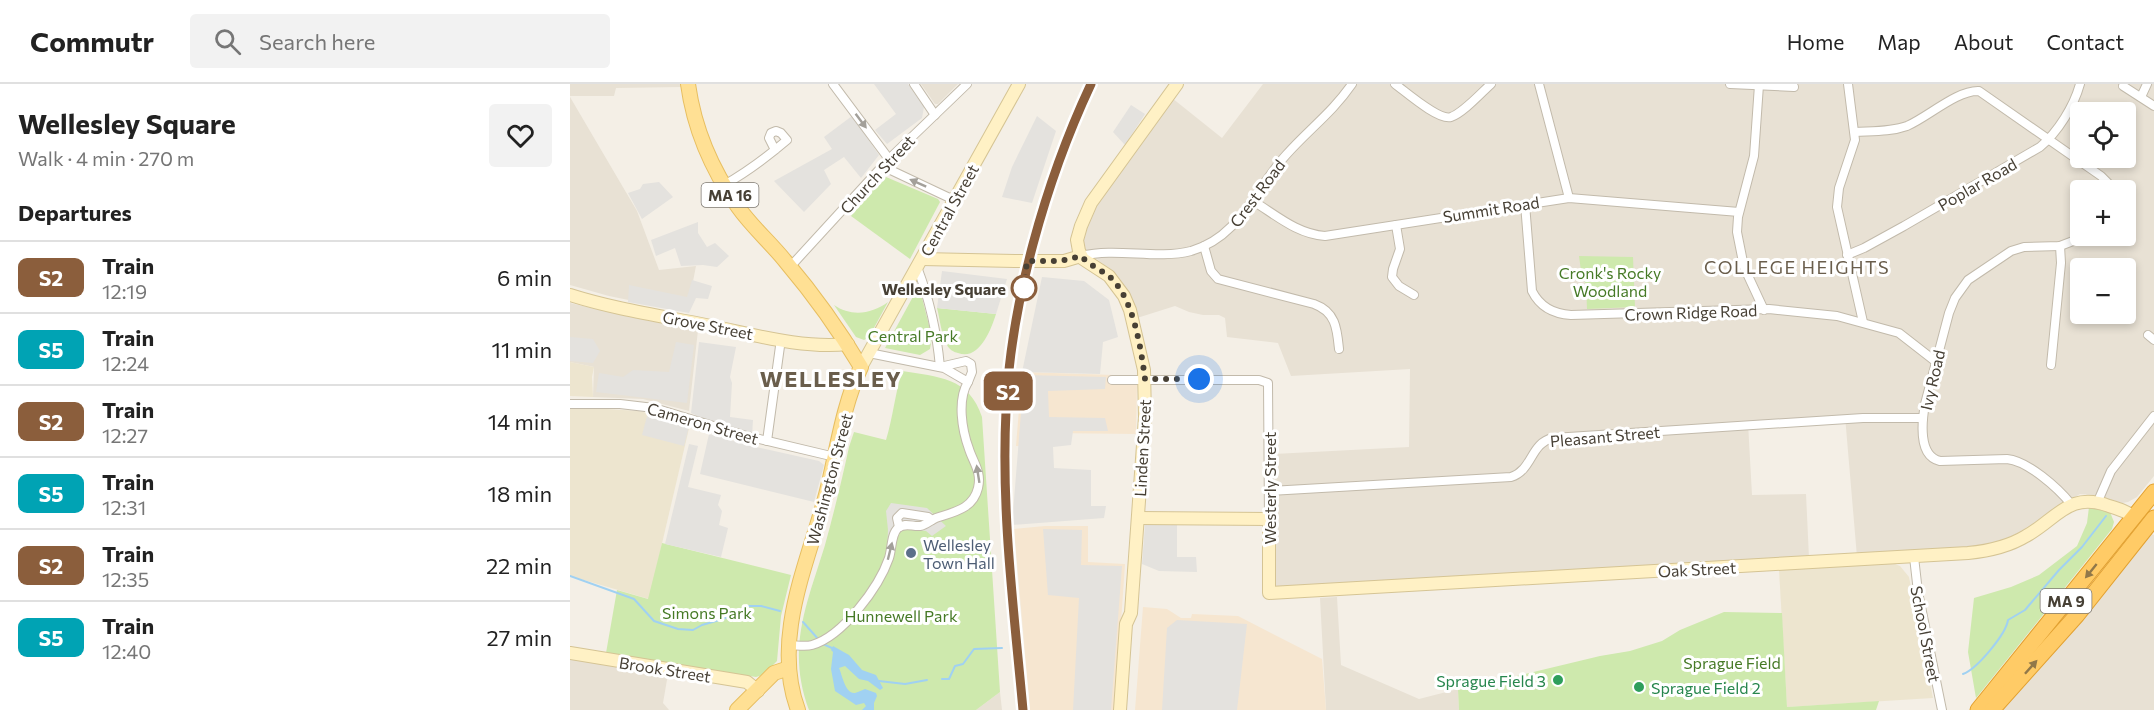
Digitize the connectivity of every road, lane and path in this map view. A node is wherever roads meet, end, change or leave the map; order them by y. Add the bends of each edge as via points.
1 (688, 84) edge
2 (833, 84) edge
3 (915, 84) edge
4 (967, 84) edge
5 (1019, 84) edge
6 (1177, 84) edge
7 (1352, 84) edge
8 (1395, 84) edge
9 (1491, 84) edge
10 (1539, 84) edge
11 (1730, 84) edge
12 (1848, 84) edge
13 (2080, 84) edge
14 (2147, 84) edge
15 (1759, 85) edge
16 (2123, 86) dead end
17 (1794, 87) dead end
18 (1975, 87) edge
19 (2141, 97) junction
20 (2154, 106) edge
21 (935, 114) junction
22 (1855, 132) junction
23 (2049, 139) junction
24 (775, 150) junction
25 (891, 157) junction
26 (882, 166) junction
27 (898, 174) junction
28 (2106, 180) edge
29 (724, 185) junction
30 (1569, 198) junction
31 (954, 200) junction
32 (1253, 201) junction
33 (1525, 204) junction
34 (1739, 212) junction
35 (1396, 225) junction
36 (2070, 242) edge
37 (1204, 246) junction
38 (2060, 246) junction
39 (1846, 255) junction
40 (1081, 256) junction
41 (919, 263) junction
42 (790, 267) junction
43 (570, 295) edge
44 (1414, 295) dead end
45 (1764, 310) junction
46 (1863, 322) junction
47 (781, 339) junction
48 (848, 344) junction
49 (1340, 349) dead end
50 (869, 353) junction
51 (1935, 361) junction
52 (2051, 365) dead end
53 (861, 367) junction
54 (940, 367) junction
55 (1145, 379) junction
56 (1112, 380) dead end
57 (968, 382) junction
58 (570, 404) edge
59 (2154, 416) edge
60 (1923, 418) junction
61 (767, 441) junction
62 (835, 457) junction
63 (1269, 491) junction
64 (2154, 494) edge
65 (2071, 504) junction
66 (2104, 504) junction
67 (1138, 518) junction
68 (2134, 518) junction
69 (1269, 519) junction
70 (2152, 524) edge
71 (2116, 540) junction
72 (2127, 554) junction
73 (1914, 557) junction
74 (1269, 593) joint
75 (1131, 614) junction
76 (789, 645) junction
77 (570, 653) edge
78 (790, 674) junction
79 (758, 690) junction
80 (737, 710) edge
81 (798, 710) edge
82 (1120, 710) edge
83 (1127, 710) edge
84 (1942, 710) edge
85 (1978, 710) edge
86 (1992, 710) edge

1 - 29 main road, MA 16 via 704,143
2 -> 25 street
3 - 21 street
4 - 21 street, Church Street
5 - 31 street, Central Street
6 - 40 street via 1089,206 1078,235
7 - 32 street, Crest Road via 1332,110 1287,154
8 - 9 street via 1446,118
10 - 30 street
11 - 15 street
12 - 22 street
13 - 23 street, Poplar Road via 2074,102
14 - 19 street
15 - 17 street
15 - 34 street via 1754,159
16 - 19 street
18 - 22 street via 1903,127
18 - 23 street
19 - 20 street
21 - 25 street, Church Street
22 - 39 street via 1837,200
23 - 28 street
23 - 39 street, Poplar Road via 1904,226
24 - 24 street via 787,140 780,132 771,133 769,139
24 - 29 street
25 - 26 street, Church Street
25 - 27 street
26 - 27 street
26 - 42 street, Church Street
31 -> 27 street
29 - 42 main road, MA 16 via 746,218
30 - 33 street, Summit Road
30 - 34 street, Summit Road
31 - 41 street, Central Street
32 - 35 street, Summit Road via 1291,226 1315,235
32 - 37 street, Crest Road via 1229,230
33 - 35 street, Summit Road
33 - 45 street, Crown Ridge Road via 1531,287 1536,299 1551,310 1571,315
34 - 45 street via 1737,232 1742,261
35 - 44 street via 1400,249 1392,277
36 - 38 street, Ivy Road
37 - 40 street, Crest Road via 1174,254 1102,252
37 - 49 street via 1213,273 1221,280 1327,310 1335,322
38 - 51 street, Ivy Road via 2011,251 1971,277 1951,308
38 - 52 street
39 - 46 street
40 - 41 street, Crest Road, bridge via 1060,261
40 - 55 street, Linden Street via 1111,278 1124,296
41 - 50 street, Central Street
41 - 54 street
42 - 48 main road, MA 16
43 - 47 street, Grove Street
45 - 46 street, Crown Ridge Road
46 - 51 street, Crown Ridge Road via 1903,335
47 - 48 street, Grove Street via 822,346
47 - 61 street
48 - 53 main road, MA 16
50 - 53 street, Central Street
50 - 54 street
51 - 60 street, Ivy Road
53 - 62 main road, Washington Street
54 - 57 street
54 - 57 street via 968,361 972,370
55 - 56 street
55 - 63 street, Westerly Street via 1259,380 1269,384
55 - 67 street, Linden Street
76 -> 57 street via 807,646 820,641 847,621 867,598 887,563 899,527 897,518 902,513 932,520 957,512 974,498 979,485 978,469 968,448 963,420 962,395
58 - 61 street, Cameron Street via 650,407
59 - 66 street via 2111,471
60 - 63 street, Pleasant Street via 1863,418 1552,438 1538,446 1523,471 1508,478
60 - 65 street, Ivy Road via 1925,447 1934,459 2018,461
61 - 62 street, Cameron Street
62 - 76 main road, Washington Street via 795,605
63 - 69 street, Westerly Street
64 - 68 highway, MA 9
64 - 70 highway via 2150,507
65 - 66 street, Oak Street
65 - 73 street, Oak Street via 2030,534 2000,548
66 - 68 street via 2122,509
66 - 71 street via 2120,518
67 - 69 street
67 - 75 street, Linden Street
68 - 71 highway, MA 9
68 - 72 highway via 2134,535
69 - 74 street, Westerly Street
70 - 72 highway, MA 9
71 -> 85 highway, MA 9
86 -> 72 highway, MA 9
73 - 74 street, Oak Street
73 - 84 street, School Street
75 - 82 street, Linden Street via 1126,624
75 - 83 street, Linden Street via 1134,625
76 - 78 main road, Washington Street
77 - 79 street, Brook Street via 747,682
78 - 79 main road
78 - 81 main road, Washington Street
79 - 80 main road

